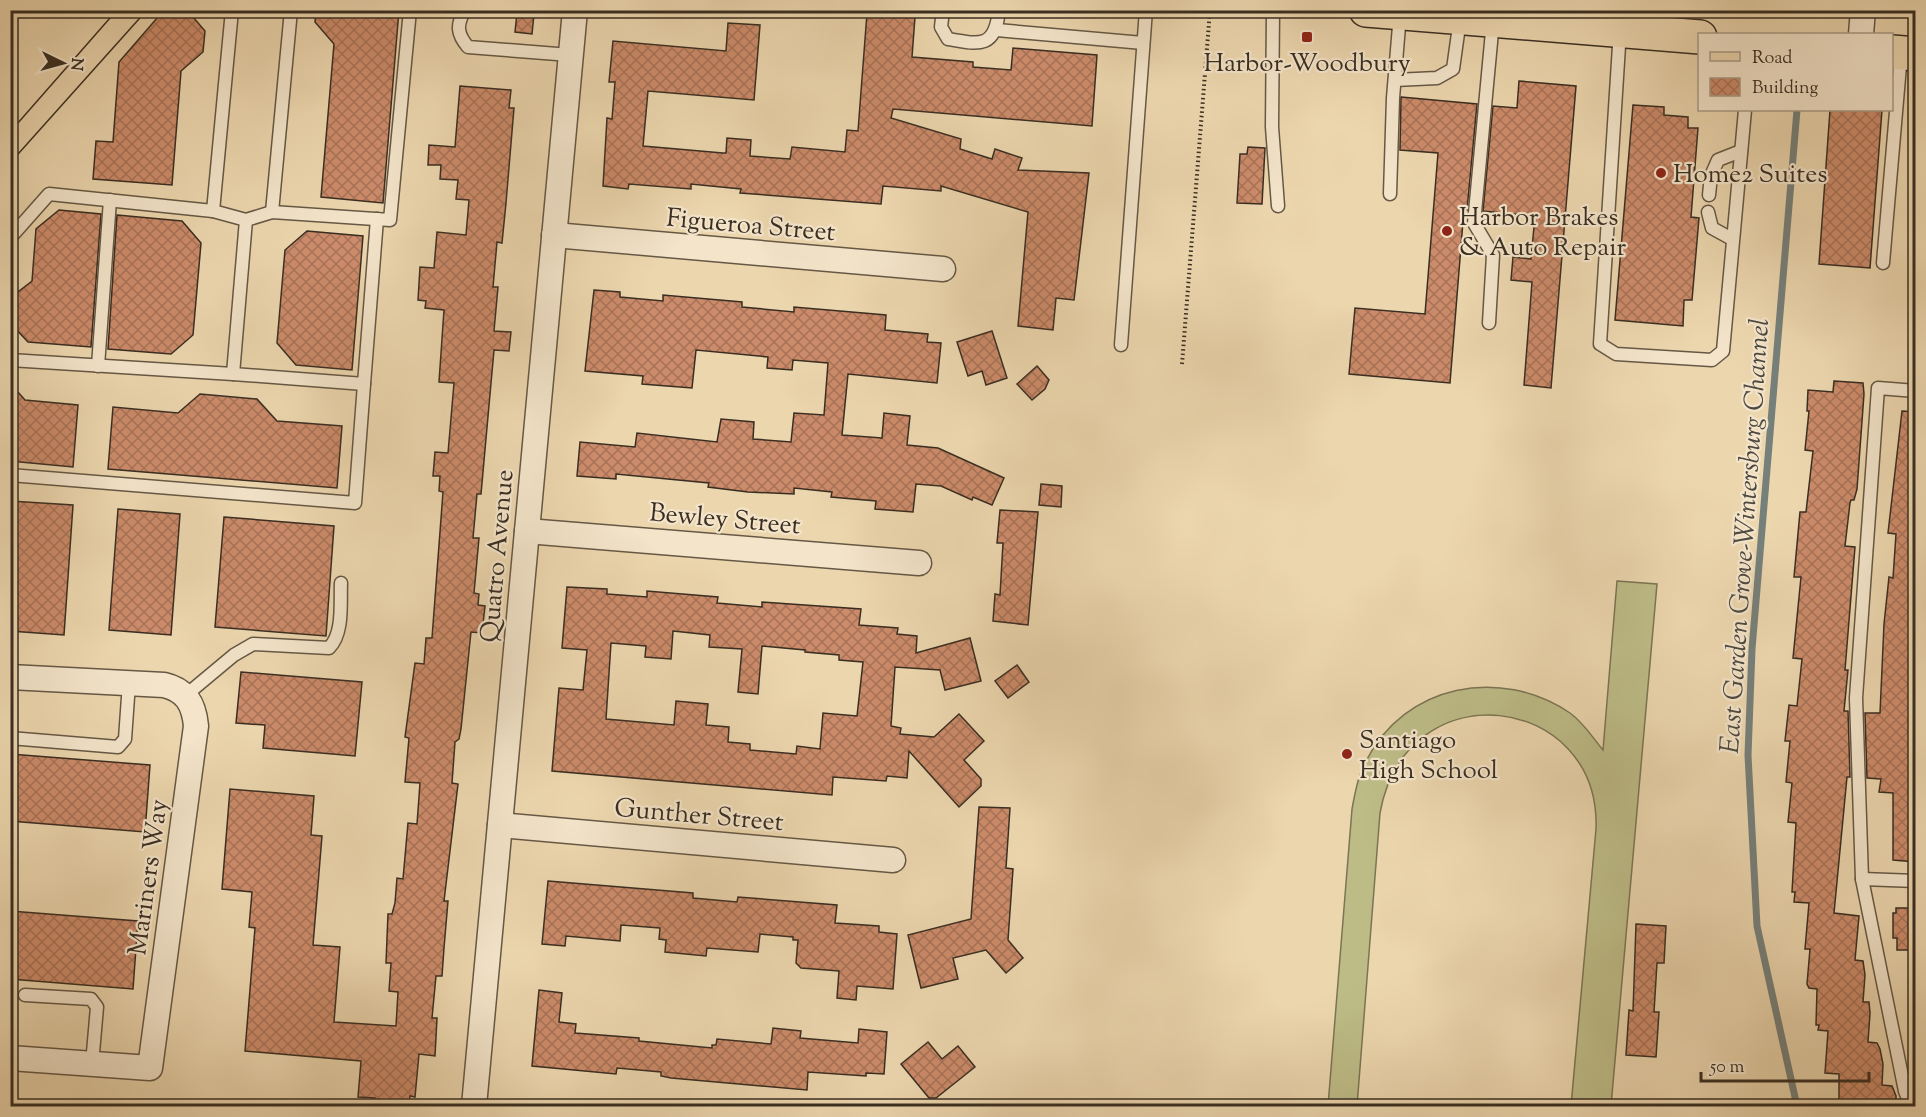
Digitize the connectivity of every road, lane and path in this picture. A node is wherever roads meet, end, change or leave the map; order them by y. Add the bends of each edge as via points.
1 (232, 10) edge
2 (291, 10) edge
3 (410, 10) edge
4 (465, 10) edge
5 (943, 10) edge
6 (999, 10) edge
7 (1146, 10) edge
8 (1210, 10) edge
9 (1272, 10) edge
10 (1366, 10) edge
11 (1863, 10) edge
12 (574, 11) edge
13 (1401, 13) junction
14 (1460, 18) junction
15 (1493, 20) junction
16 (997, 30) junction
17 (1620, 30) junction
18 (1861, 33) edge
19 (1698, 37) edge
20 (1143, 43) junction
21 (1903, 53) edge
22 (570, 55) junction
23 (1395, 80) junction
24 (1744, 111) edge
25 (1741, 151) junction
26 (1390, 194) dead end
27 (1709, 195) dead end
28 (110, 200) junction
29 (1278, 206) dead end
30 (213, 211) junction
31 (272, 212) junction
32 (1708, 212) dead end
33 (377, 219) junction
34 (246, 220) junction
35 (554, 235) junction
36 (10, 238) edge
37 (1732, 239) junction
38 (1883, 263) dead end
39 (943, 269) dead end
40 (1489, 323) dead end
41 (1121, 345) dead end
42 (10, 360) edge
43 (1182, 364) dead end
44 (98, 366) junction
45 (233, 374) junction
46 (364, 384) junction
47 (1916, 392) edge
48 (10, 475) edge
49 (527, 531) junction
50 (919, 563) dead end
51 (341, 582) dead end
52 (10, 677) edge
53 (129, 683) junction
54 (186, 695) junction
55 (10, 738) edge
56 (500, 825) junction
57 (893, 860) dead end
58 (1862, 879) junction
59 (1916, 881) edge
60 (25, 995) dead end
61 (10, 1058) edge
62 (92, 1064) junction
63 (474, 1107) edge
64 (1911, 1107) edge

1 - 30 lane
2 - 31 lane
3 - 33 lane via 390,220
4 - 22 lane via 458,22 460,37 468,46
5 - 16 lane via 941,27 948,39 970,43 989,39
6 - 16 lane
7 - 20 lane
8 - 43 path
9 - 29 lane via 1272,128
10 - 13 main road
11 - 18 street
12 - 22 street, Quatro Avenue
13 - 14 main road
13 - 23 lane
14 - 15 main road
14 - 23 lane via 1453,69 1437,78
15 - 17 main road
15 - 40 lane via 1474,223 1493,255
16 - 20 lane
17 - 19 main road
17 - 37 lane via 1600,344 1616,354 1712,360 1722,351
20 - 41 lane
21 - 38 lane
22 - 35 street, Quatro Avenue
23 - 26 lane
24 - 25 lane
25 - 27 lane via 1718,160
25 - 37 lane
28 - 30 lane
28 - 36 lane via 50,194
28 - 44 lane
30 - 34 lane
31 - 33 lane
31 - 34 lane
32 - 37 lane via 1712,228
33 - 46 lane
34 - 45 lane
35 - 39 street, Figueroa Street
35 - 49 street, Quatro Avenue
42 - 44 lane
44 - 45 lane
45 - 46 lane
46 - 48 lane via 356,503
47 - 58 lane via 1878,388 1856,698
49 - 50 street, Bewley Street
49 - 56 street, Quatro Avenue
51 - 54 lane via 339,628 329,648 254,644 234,655
52 - 53 street
53 - 54 street via 164,685
53 - 55 lane via 125,739 118,747
54 - 62 street, Mariners Way via 195,710 196,726 150,1068
56 - 57 street, Gunther Street
56 - 63 street, Quatro Avenue
58 - 59 lane
58 - 64 lane
60 - 62 lane via 91,999 97,1007
61 - 62 street

